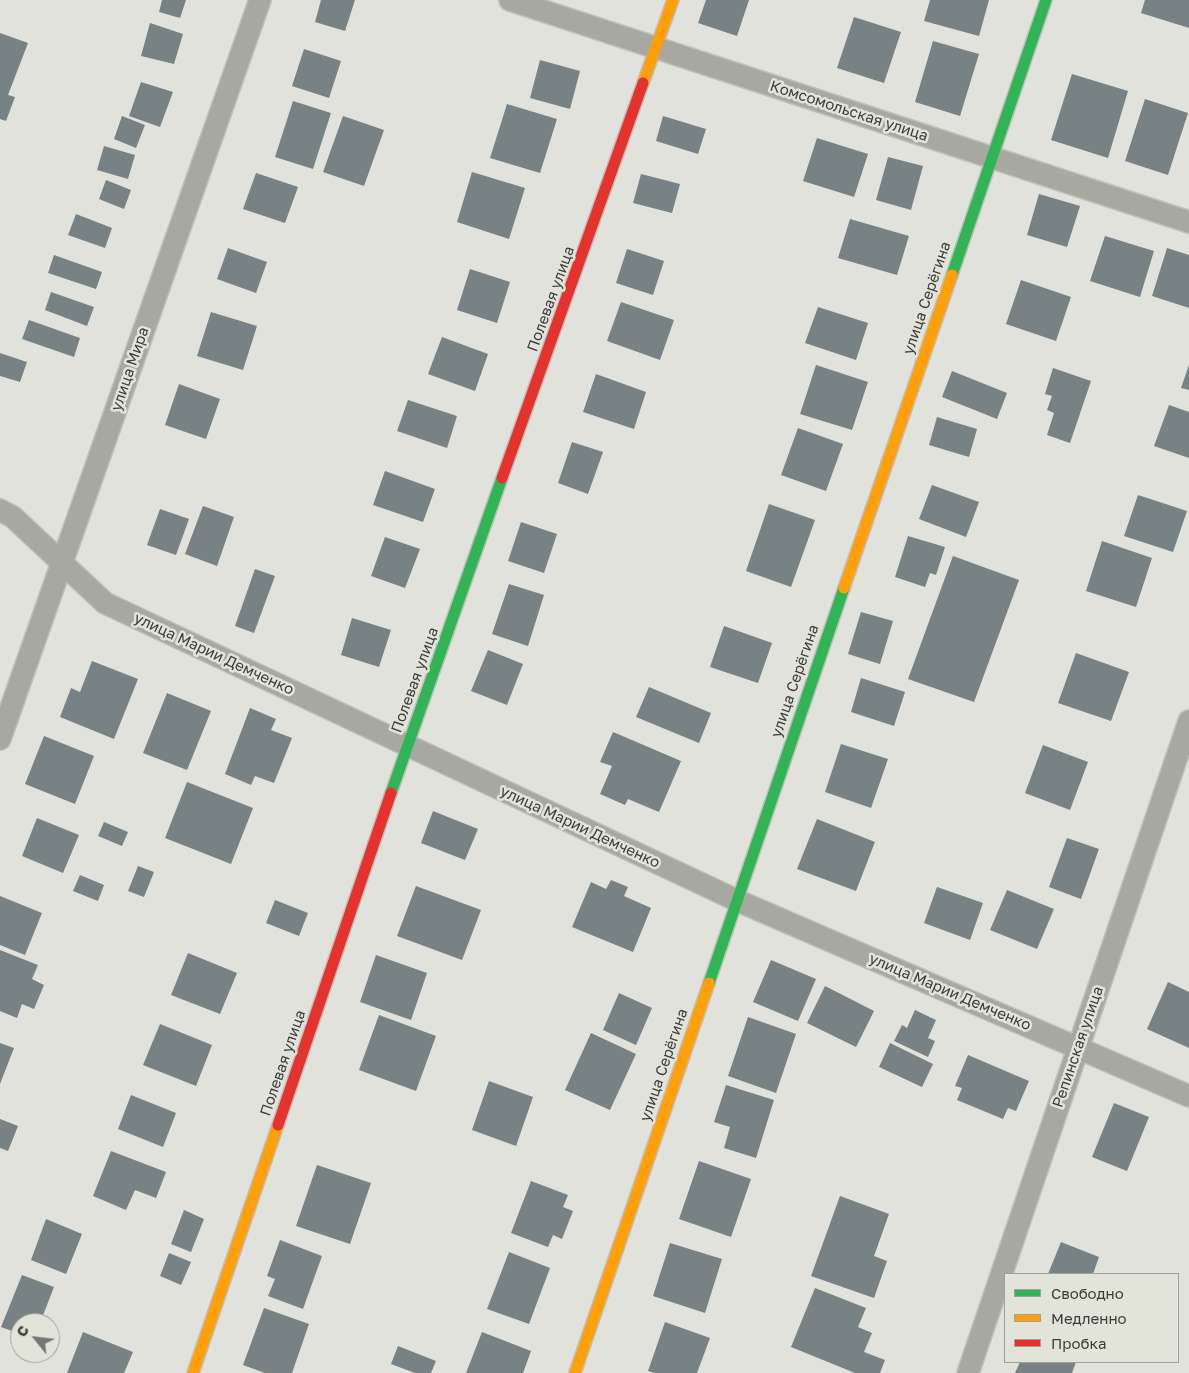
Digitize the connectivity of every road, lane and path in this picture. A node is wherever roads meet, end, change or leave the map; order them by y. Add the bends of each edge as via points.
1 (260, 0) edge
2 (510, 0) edge
3 (673, 0) edge
4 (1046, 0) edge
5 (657, 48) junction
6 (991, 158) junction
7 (1189, 222) edge
8 (0, 510) edge
9 (62, 563) junction
10 (1189, 721) edge
11 (0, 739) edge
12 (407, 745) junction
13 (736, 900) junction
14 (1078, 1048) junction
15 (1189, 1096) edge
16 (193, 1373) edge
17 (575, 1373) edge
18 (968, 1373) edge

1 - 9 street, улица Мира
2 - 5 street, Комсомольская улица
3 - 5 street, Полевая улица
4 - 6 street, улица Серёгина
5 - 6 street, Комсомольская улица
5 - 12 street, Полевая улица
6 - 7 street, Комсомольская улица
6 - 13 street, улица Серёгина
8 - 9 street, улица Марии Демченко via 13,517
9 - 11 street, улица Мира
9 - 12 street, улица Марии Демченко via 105,603
10 - 14 street, Репинская улица
12 - 13 street, улица Марии Демченко
12 - 16 street, Полевая улица
13 - 14 street, улица Марии Демченко
13 - 17 street, улица Серёгина
14 - 15 street, улица Марии Демченко
14 - 18 street, Репинская улица

